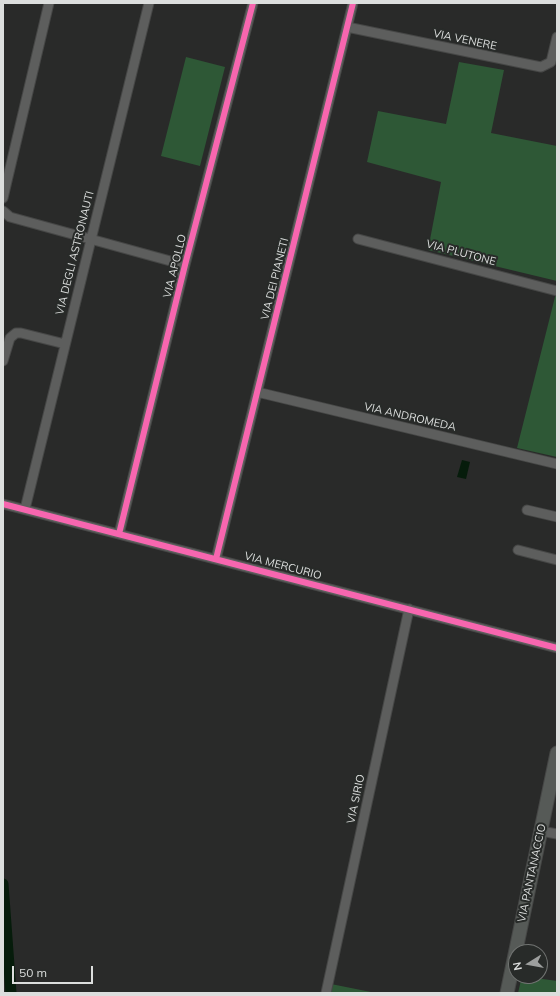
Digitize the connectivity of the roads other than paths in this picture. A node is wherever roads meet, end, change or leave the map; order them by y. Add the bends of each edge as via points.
1 (49, 3) edge
2 (148, 3) edge
3 (253, 3) edge
4 (353, 3) edge
5 (347, 27) junction
6 (557, 36) edge
7 (3, 198) edge
8 (3, 211) edge
9 (90, 239) junction
10 (358, 239) dead end
11 (185, 265) junction
12 (557, 291) edge
13 (65, 344) junction
14 (3, 361) edge
15 (257, 392) junction
16 (557, 464) edge
17 (3, 504) edge
18 (25, 509) junction
19 (527, 510) dead end
20 (557, 517) edge
21 (119, 534) junction
22 (518, 550) dead end
23 (216, 559) junction
24 (557, 560) edge
25 (409, 609) junction
26 (557, 648) edge
27 (557, 753) edge
28 (541, 831) junction
29 (557, 834) edge
30 (326, 993) edge
31 (507, 993) edge

1 - 7 street
2 - 9 street, VIA DEGLI ASTRONAUTI
3 - 11 street, VIA APOLLO
4 - 5 street, VIA DEI PIANETI
5 - 6 street, VIA VENERE via 541,68 551,62
5 - 15 street, VIA DEI PIANETI
8 - 9 street via 10,217
9 - 11 street
9 - 13 street, VIA DEGLI ASTRONAUTI
10 - 12 street, VIA PLUTONE
11 - 21 street, VIA APOLLO
13 - 14 street via 16,333 10,338
13 - 18 street, VIA DEGLI ASTRONAUTI
15 - 16 street, VIA ANDROMEDA
15 - 23 street, VIA DEI PIANETI
17 - 18 street, VIA MERCURIO
18 - 21 street, VIA MERCURIO
19 - 20 street
21 - 23 street, VIA MERCURIO
22 - 24 street
23 - 25 street, VIA MERCURIO
25 - 26 street, VIA MERCURIO
25 - 30 street, VIA SIRIO
27 - 28 street, VIA PANTANACCIO
28 - 29 street
28 - 31 street, VIA PANTANACCIO

